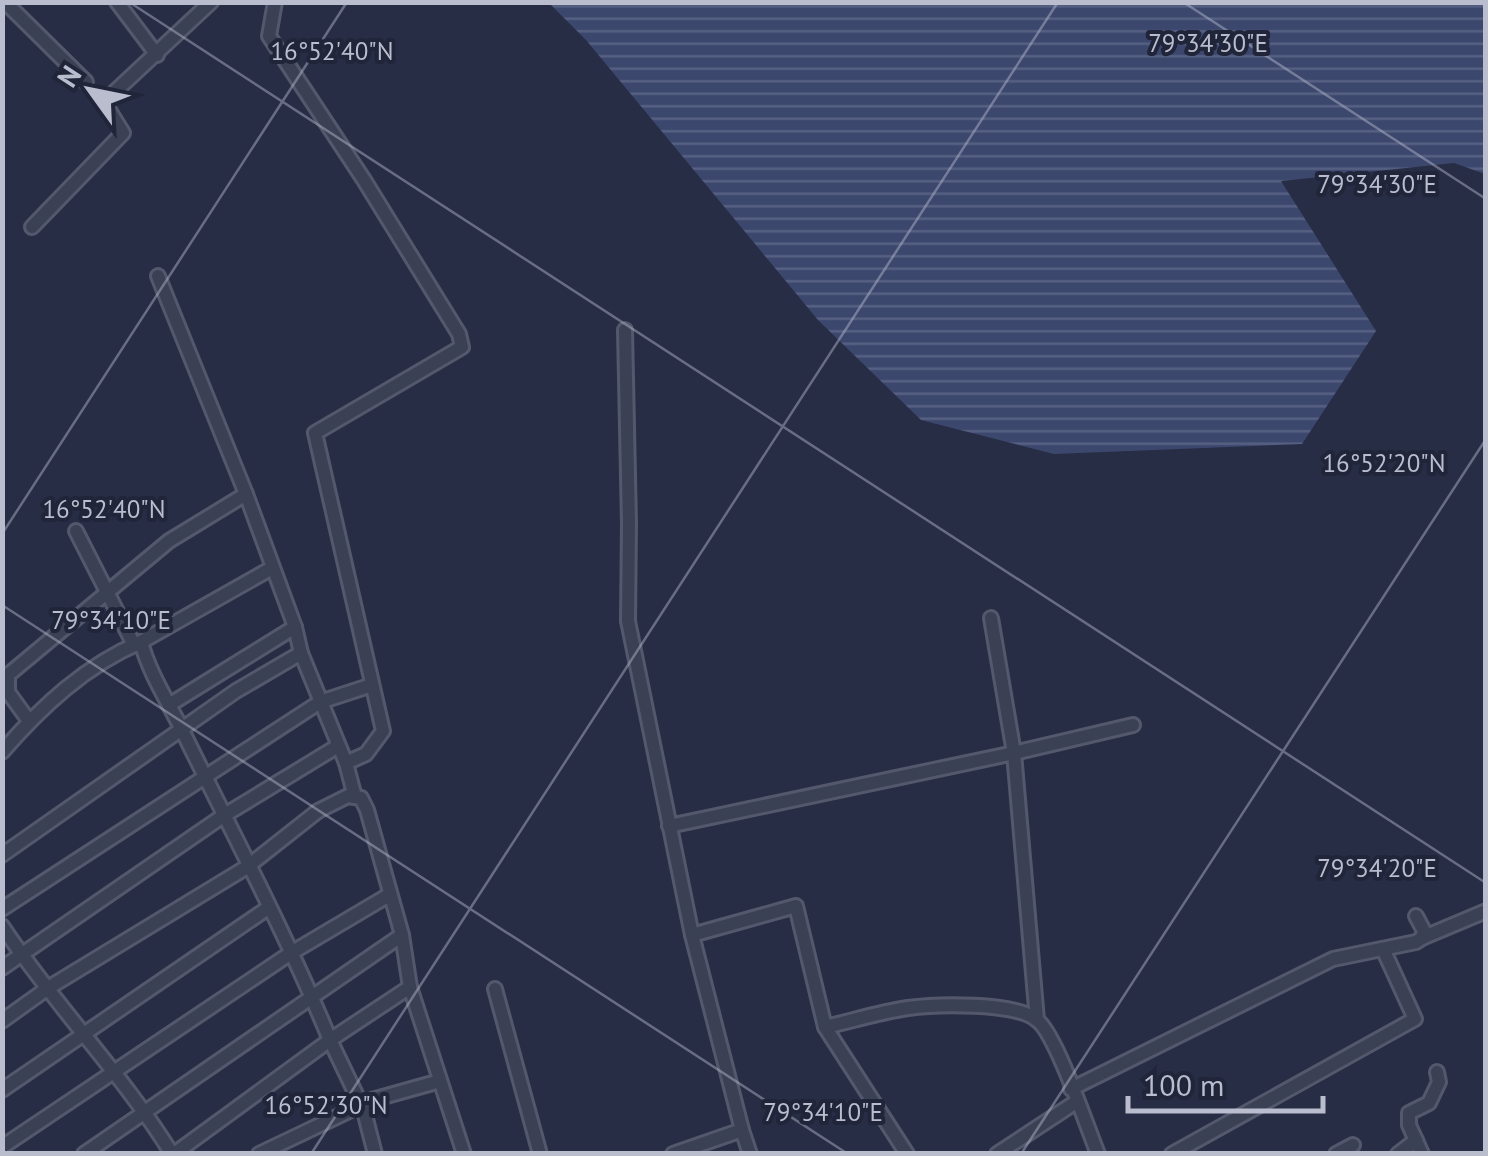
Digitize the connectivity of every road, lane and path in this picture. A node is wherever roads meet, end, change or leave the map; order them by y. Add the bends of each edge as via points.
1 (5, 2) edge
2 (117, 2) edge
3 (210, 2) edge
4 (276, 2) edge
5 (157, 55) junction
6 (86, 82) dead end
7 (32, 227) dead end
8 (158, 276) dead end
9 (625, 330) dead end
10 (246, 494) junction
11 (76, 531) dead end
12 (272, 568) junction
13 (108, 594) junction
14 (991, 618) dead end
15 (295, 627) junction
16 (137, 643) junction
17 (301, 653) junction
18 (372, 685) junction
19 (320, 702) junction
20 (169, 705) junction
21 (29, 721) junction
22 (1133, 725) dead end
23 (183, 731) junction
24 (338, 746) junction
25 (2, 752) edge
26 (1014, 754) junction
27 (346, 763) junction
28 (203, 776) junction
29 (355, 796) junction
30 (223, 816) junction
31 (669, 826) junction
32 (2, 855) edge
33 (247, 866) junction
34 (389, 895) junction
35 (2, 908) edge
36 (268, 908) junction
37 (1486, 911) edge
38 (1416, 916) dead end
39 (2, 926) edge
40 (402, 935) junction
41 (692, 936) junction
42 (1422, 938) junction
43 (1383, 949) junction
44 (292, 952) junction
45 (22, 956) junction
46 (2, 968) edge
47 (410, 987) junction
48 (48, 988) junction
49 (495, 989) dead end
50 (311, 995) junction
51 (1038, 1020) junction
52 (2, 1021) edge
53 (825, 1028) junction
54 (82, 1036) junction
55 (330, 1040) junction
56 (115, 1072) junction
57 (1437, 1072) dead end
58 (440, 1081) junction
59 (2, 1090) edge
60 (1074, 1095) junction
61 (362, 1106) junction
62 (146, 1112) junction
63 (742, 1130) junction
64 (1416, 1140) junction
65 (1353, 1145) dead end
66 (2, 1147) edge
67 (84, 1154) edge
68 (173, 1154) edge
69 (258, 1154) edge
70 (375, 1154) edge
71 (464, 1154) edge
72 (540, 1154) edge
73 (673, 1154) edge
74 (750, 1154) edge
75 (907, 1154) edge
76 (997, 1154) edge
77 (1098, 1154) edge
78 (1172, 1154) edge
79 (1336, 1154) edge
80 (1398, 1154) edge
81 (1422, 1154) edge

1 - 6 street
2 - 5 street
3 - 5 street
4 - 18 street via 269,36 462,347 315,433
5 - 7 street via 106,100 122,133
8 - 10 street
9 - 31 street via 628,621
10 - 12 street
10 - 13 street via 169,541
11 - 13 street
12 - 15 street
12 - 16 street
13 - 16 street
13 - 21 street via 8,675 8,692
14 - 26 street
15 - 17 street
15 - 20 street
16 - 20 street
16 - 21 street via 114,652
17 - 19 street
17 - 23 street
18 - 19 street
18 - 27 street via 383,730 366,754
19 - 24 street
19 - 28 street
20 - 23 street
21 - 25 street
22 - 26 street
23 - 28 street
23 - 32 street
24 - 27 street
24 - 30 street
26 - 31 street
26 - 51 street
27 - 29 street
28 - 30 street
28 - 35 street
29 - 33 street via 318,811
29 - 34 street via 367,810
30 - 33 street
30 - 45 street
31 - 41 street
33 - 36 street
33 - 48 street
34 - 40 street
34 - 44 street
36 - 44 street
36 - 54 street
37 - 42 street
38 - 42 street
39 - 45 street
40 - 47 street
40 - 50 street
41 - 53 street via 796,906
41 - 63 street
42 - 43 street
43 - 60 street via 1333,960
43 - 78 street via 1415,1019
44 - 50 street
44 - 56 street
45 - 46 street
45 - 48 street
47 - 55 street
47 - 58 street
48 - 52 street
48 - 54 street
49 - 72 street
50 - 55 street
50 - 62 street
51 - 53 street via 970,1006 909,1008
51 - 60 street
53 - 75 street
54 - 56 street
54 - 59 street
55 - 61 street
55 - 68 street
56 - 62 street
56 - 66 street
57 - 64 street via 1440,1082 1429,1103 1409,1112
58 - 61 street
58 - 71 street
60 - 76 street
60 - 77 street
61 - 69 street
61 - 70 street
62 - 67 street
62 - 68 street
63 - 73 street
63 - 74 street
64 - 80 street
64 - 81 street
65 - 79 street

